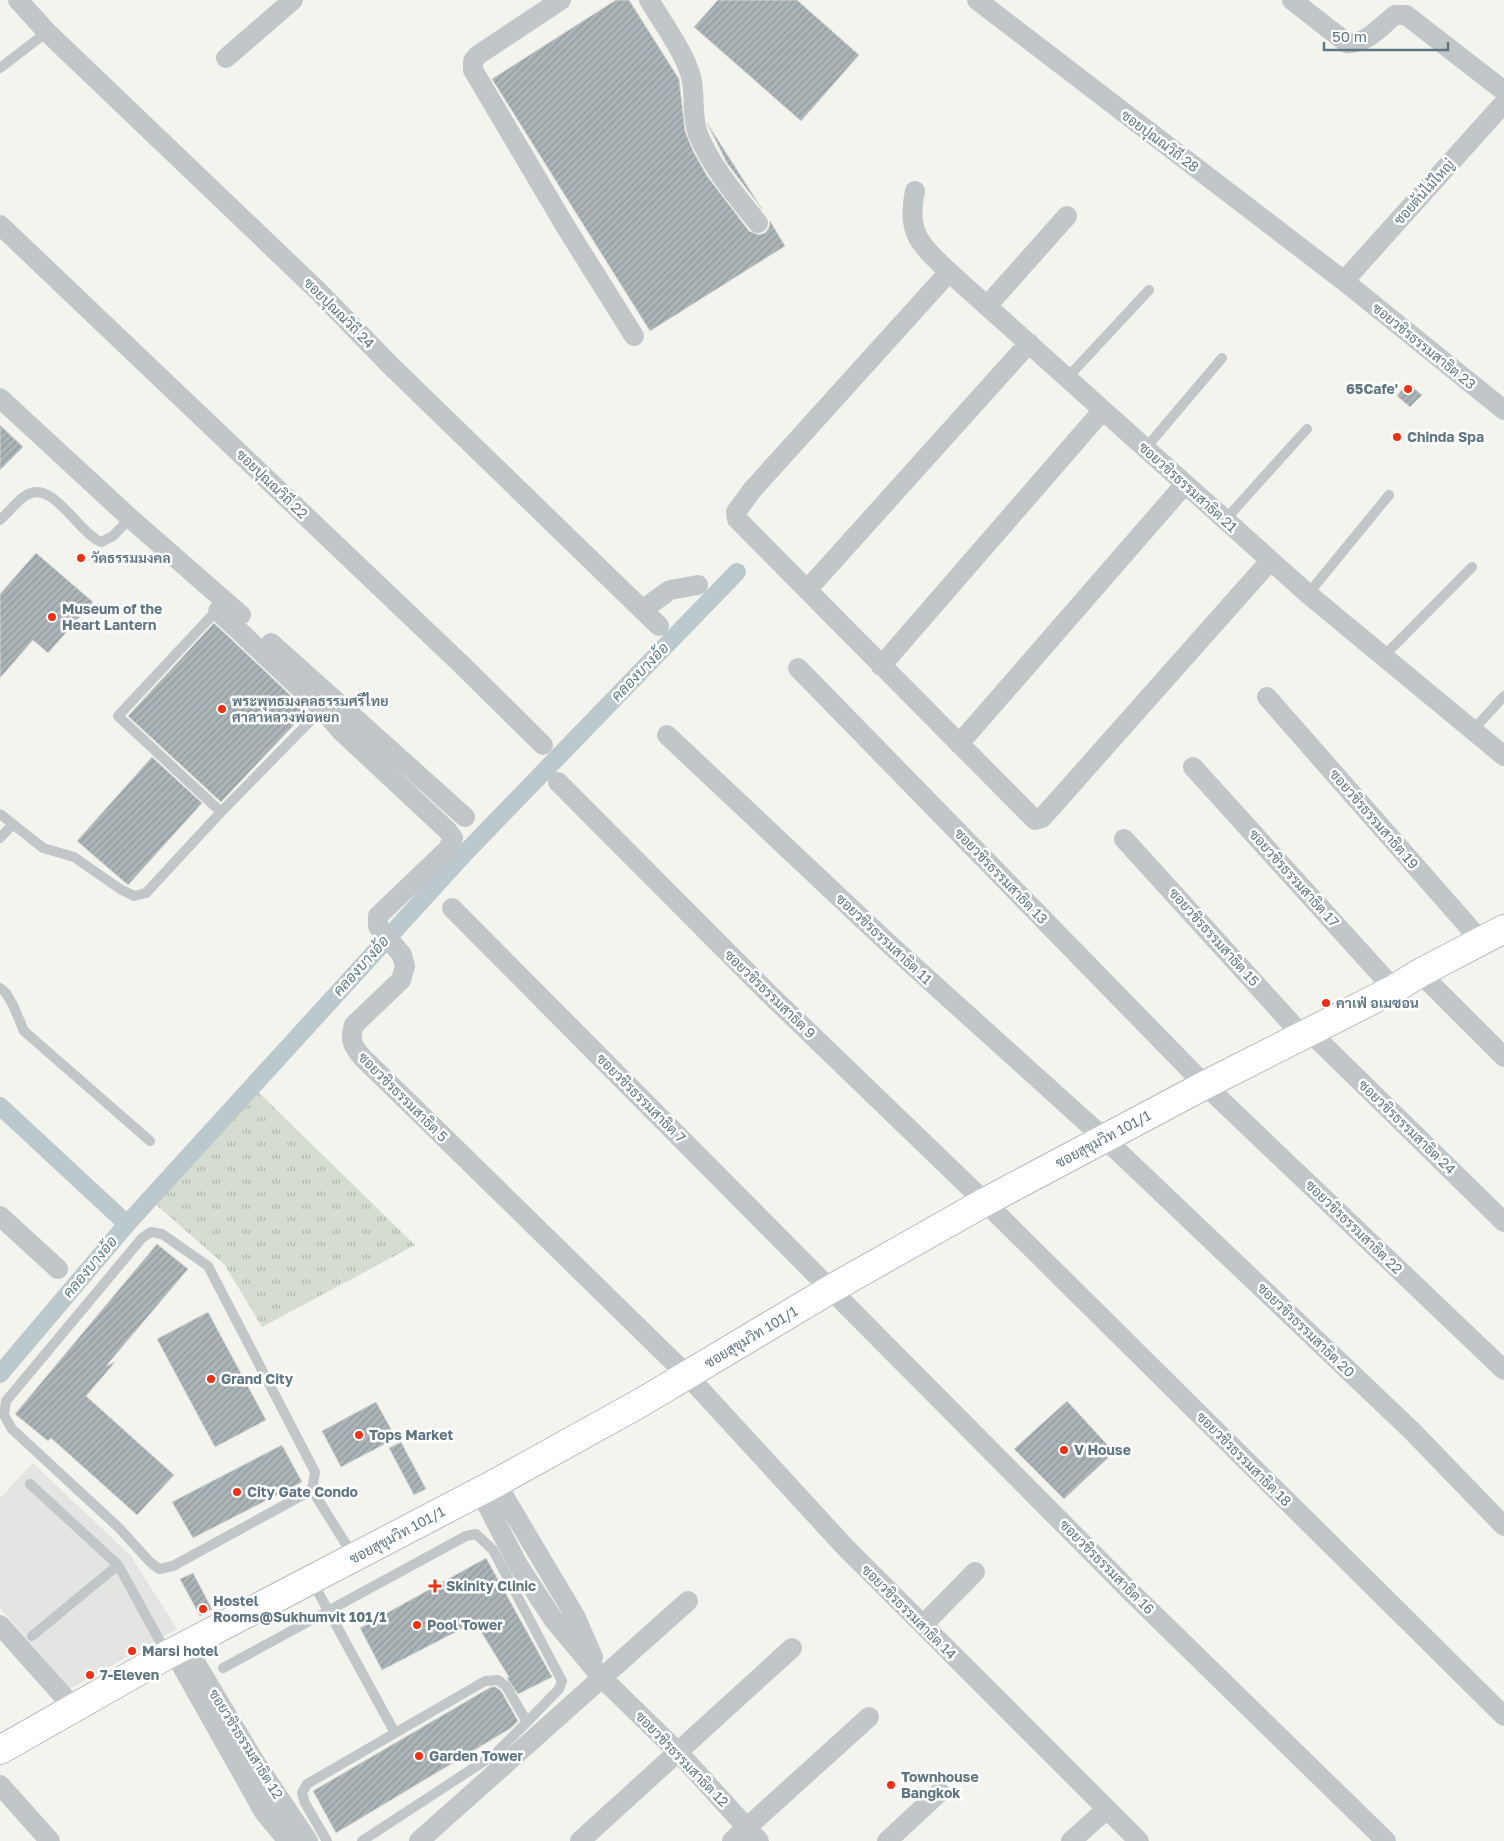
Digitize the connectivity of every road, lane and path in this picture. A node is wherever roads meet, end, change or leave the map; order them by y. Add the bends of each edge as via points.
1 (18, 0) edge
2 (292, 0) edge
3 (561, 0) edge
4 (649, 0) edge
5 (977, 0) edge
6 (1292, 0) edge
7 (47, 32) junction
8 (226, 58) dead end
9 (0, 68) edge
10 (1504, 91) edge
11 (1504, 102) edge
12 (915, 191) dead end
13 (1067, 216) dead end
14 (758, 222) dead end
15 (0, 224) edge
16 (949, 272) junction
17 (1344, 281) junction
18 (1149, 290) dead end
19 (987, 306) junction
20 (634, 336) dead end
21 (1029, 343) junction
22 (1222, 358) dead end
23 (1067, 378) junction
24 (0, 398) edge
25 (1103, 410) junction
26 (1504, 410) edge
27 (1307, 429) dead end
28 (1145, 449) junction
29 (1184, 484) junction
30 (1389, 495) dead end
31 (130, 518) junction
32 (0, 520) edge
33 (1225, 520) junction
34 (1270, 561) junction
35 (1472, 567) dead end
36 (698, 585) dead end
37 (806, 590) junction
38 (1308, 594) junction
39 (220, 605) junction
40 (642, 610) junction
41 (659, 626) dead end
42 (1384, 656) junction
43 (882, 666) junction
44 (798, 668) dead end
45 (1504, 696) edge
46 (1267, 697) dead end
47 (322, 709) junction
48 (1472, 730) junction
49 (667, 735) dead end
50 (959, 744) junction
51 (543, 745) dead end
52 (1504, 756) edge
53 (1193, 767) dead end
54 (558, 782) dead end
55 (221, 812) junction
56 (0, 814) edge
57 (465, 817) dead end
58 (13, 824) junction
59 (0, 838) edge
60 (1124, 839) dead end
61 (452, 908) dead end
62 (1493, 935) edge
63 (1420, 973) junction
64 (0, 988) edge
65 (1394, 989) junction
66 (1306, 1033) junction
67 (1504, 1057) edge
68 (1204, 1085) junction
69 (1104, 1138) junction
70 (150, 1141) dead end
71 (985, 1202) junction
72 (0, 1216) edge
73 (1504, 1222) edge
74 (58, 1269) dead end
75 (831, 1289) junction
76 (1504, 1370) edge
77 (687, 1375) junction
78 (30, 1484) dead end
79 (488, 1487) junction
80 (312, 1490) junction
81 (1504, 1526) edge
82 (355, 1558) junction
83 (118, 1565) junction
84 (975, 1572) dead end
85 (312, 1581) junction
86 (688, 1602) dead end
87 (328, 1612) junction
88 (0, 1625) edge
89 (923, 1625) junction
90 (32, 1636) dead end
91 (792, 1648) dead end
92 (176, 1652) junction
93 (223, 1668) dead end
94 (603, 1679) junction
95 (74, 1708) junction
96 (1504, 1716) edge
97 (869, 1717) dead end
98 (527, 1722) junction
99 (395, 1732) junction
100 (0, 1750) edge
101 (678, 1752) junction
102 (0, 1785) edge
103 (940, 1792) dead end
104 (1107, 1809) junction
105 (753, 1834) edge
106 (50, 1841) edge
107 (288, 1841) edge
108 (308, 1841) edge
109 (327, 1841) edge
110 (362, 1841) edge
111 (419, 1841) edge
112 (580, 1841) edge
113 (732, 1841) edge
114 (887, 1841) edge
115 (1071, 1841) edge
116 (1139, 1841) edge
117 (1386, 1841) edge

1 - 7 street, ซอยปุณณวิถี 24
2 - 8 street
3 - 20 street via 478,55 473,62 473,70
4 - 14 street via 691,77 697,132 708,157
5 - 17 street, ซอยปุณณวิถี 28
6 - 10 street via 1347,43 1364,40 1394,14 1406,15
7 - 9 lane
7 - 40 street, ซอยปุณณวิถี 24 via 320,292 390,365
11 - 17 street, ซอยต้นไม้ใหญ่
12 - 16 street, ซอยวชิรธรรมสาธิต 21 via 911,212 914,228 929,252
13 - 19 street
15 - 51 street, ซอยปุณณวิถี 22
16 - 19 street, ซอยวชิรธรรมสาธิต 21
16 - 37 street via 753,488 736,512 743,527
17 - 26 street, ซอยวชิรธรรมสาธิต 23
18 - 23 lane
19 - 21 street, ซอยวชิรธรรมสาธิต 21
21 - 23 street, ซอยวชิรธรรมสาธิต 21
21 - 37 street
22 - 28 lane
23 - 25 street, ซอยวชิรธรรมสาธิต 21
24 - 31 street
25 - 28 street, ซอยวชิรธรรมสาธิต 21
25 - 43 street
27 - 33 lane
28 - 29 street, ซอยวชิรธรรมสาธิต 21
29 - 33 street, ซอยวชิรธรรมสาธิต 21
29 - 50 street
30 - 38 lane
31 - 32 lane via 113,536 101,542 88,535 49,494 39,490 26,495
31 - 39 street
33 - 34 street, ซอยวชิรธรรมสาธิต 21
34 - 38 street, ซอยวชิรธรรมสาธิต 21
34 - 50 street via 1042,818 1035,820
35 - 42 lane
36 - 40 street via 670,590
37 - 43 street
38 - 42 street, ซอยวชิรธรรมสาธิต 21
39 - 47 street, ซอยวชิรธรรมสาธิต 5
39 - 55 lane via 118,716
39 - 57 street
40 - 41 street, ซอยปุณณวิถี 24
42 - 48 street, ซอยวชิรธรรมสาธิต 21
43 - 50 street
44 - 68 street, ซอยวชิรธรรมสาธิต 13
45 - 48 lane
46 - 62 street, ซอยวชิรธรรมสาธิต 19
47 - 55 lane
47 - 77 street, ซอยวชิรธรรมสาธิต 5 via 453,838 448,849 378,916 378,926 402,955 405,966 401,980 354,1026 350,1036 353,1046
48 - 52 street, ซอยวชิรธรรมสาธิต 21
49 - 69 street, ซอยวชิรธรรมสาธิต 11 via 888,944
53 - 65 street, ซอยวชิรธรรมสาธิต 17
54 - 71 street, ซอยวชิรธรรมสาธิต 9 via 766,991
55 - 58 lane via 146,893 134,896 74,857 44,848
56 - 58 lane
58 - 59 lane
60 - 66 street, ซอยวชิรธรรมสาธิต 15
61 - 75 street, ซอยวชิรธรรมสาธิต 7
62 - 63 street, ซอยสุขุมวิท 101/1
63 - 65 street, ซอยสุขุมวิท 101/1
63 - 67 street
64 - 70 lane via 13,1005 24,1032
65 - 66 street, ซอยสุขุมวิท 101/1
66 - 68 street, ซอยสุขุมวิท 101/1
66 - 73 street, ซอยวชิรธรรมสาธิต 24
68 - 69 street, ซอยสุขุมวิท 101/1
68 - 76 street, ซอยวชิรธรรมสาธิต 22
69 - 71 street, ซอยสุขุมวิท 101/1
69 - 81 street, ซอยวชิรธรรมสาธิต 20 via 1410,1430
71 - 75 street, ซอยสุขุมวิท 101/1
71 - 96 street, ซอยวชิรธรรมสาธิต 18
72 - 74 street
75 - 77 street, ซอยสุขุมวิท 101/1
75 - 117 street, ซอยวชิรธรรมสาธิต 16 via 1133,1594
77 - 79 street, ซอยสุขุมวิท 101/1
77 - 89 street, ซอยวชิรธรรมสาธิต 14 via 845,1547
78 - 83 lane
79 - 82 street, ซอยสุขุมวิท 101/1
79 - 94 street, ซอยวชิรธรรมสาธิต 12 via 518,1565 553,1619
80 - 80 lane via 173,1566 159,1569 12,1430 4,1415 6,1401 142,1238 151,1232 162,1234 208,1266 315,1472
80 - 82 lane
82 - 85 street, ซอยสุขุมวิท 101/1
83 - 90 lane
83 - 92 lane
84 - 89 street
85 - 87 lane
85 - 92 street, ซอยสุขุมวิท 101/1
86 - 94 street
87 - 93 lane
87 - 98 lane via 466,1536 476,1534 493,1550 562,1681 559,1689
87 - 99 lane
88 - 95 street
89 - 104 street, ซอยวชิรธรรมสาธิต 14
91 - 101 street
92 - 95 street, ซอยสุขุมวิท 101/1
92 - 107 street, ซอยวชิรธรรมสาธิต 12 via 264,1812
92 - 108 street, ซอยวชิรธรรมสาธิต 12
94 - 101 street, ซอยวชิรธรรมสาธิต 12
94 - 111 street
95 - 100 street, ซอยสุขุมวิท 101/1
97 - 105 street
98 - 99 lane via 506,1686 498,1680 485,1681
98 - 110 lane via 495,1754
99 - 109 lane via 307,1784 302,1793 304,1803
101 - 105 street, ซอยวชิรธรรมสาธิต 12
101 - 112 street
102 - 106 street
103 - 114 street
104 - 115 street
104 - 116 street, ซอยวชิรธรรมสาธิต 14
105 - 113 street

